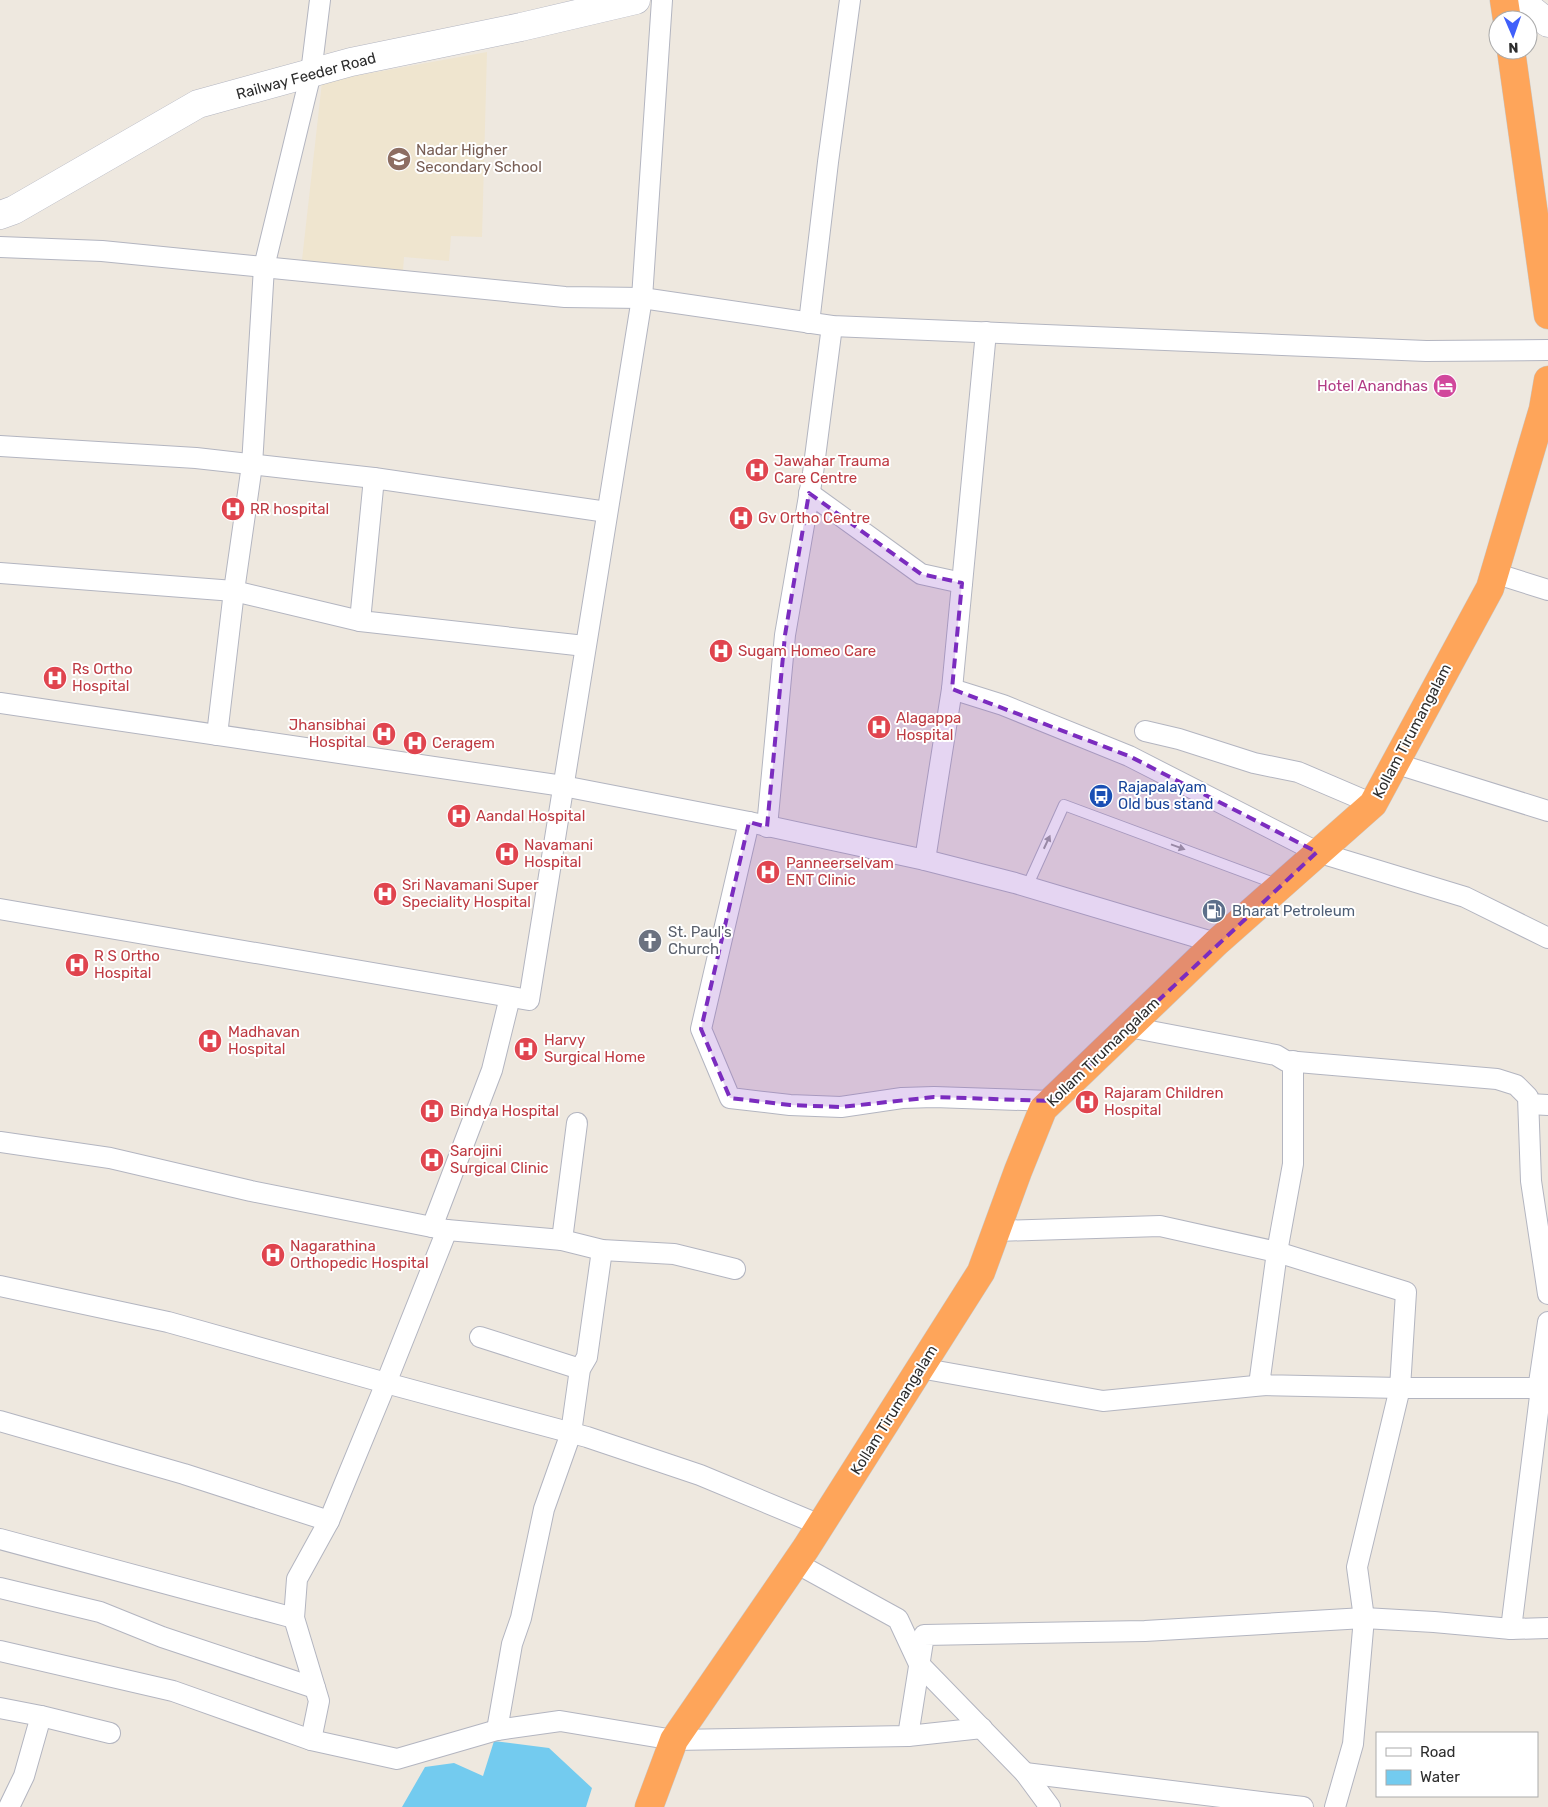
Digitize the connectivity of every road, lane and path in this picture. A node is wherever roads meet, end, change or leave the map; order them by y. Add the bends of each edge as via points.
1 (320, 0) edge
2 (636, 0) edge
3 (662, 0) edge
4 (850, 0) edge
5 (1520, 0) edge
6 (1548, 23) edge
7 (1513, 60) edge
8 (311, 73) junction
9 (0, 215) edge
10 (0, 247) edge
11 (1543, 248) edge
12 (264, 267) junction
13 (642, 298) junction
14 (1548, 315) edge
15 (809, 323) junction
16 (832, 326) junction
17 (986, 332) junction
18 (1548, 350) edge
19 (1548, 380) edge
20 (0, 446) edge
21 (252, 465) junction
22 (374, 478) junction
23 (810, 493) junction
24 (606, 512) junction
25 (0, 573) edge
26 (1494, 573) junction
27 (962, 583) junction
28 (1548, 590) edge
29 (234, 591) junction
30 (360, 621) junction
31 (585, 646) junction
32 (952, 688) junction
33 (0, 703) edge
34 (1145, 731) dead end
35 (217, 735) junction
36 (1394, 763) junction
37 (564, 786) junction
38 (1373, 804) junction
39 (1548, 811) edge
40 (758, 825) junction
41 (1317, 852) junction
42 (925, 860) junction
43 (1280, 886) junction
44 (1027, 887) junction
45 (0, 908) edge
46 (1548, 938) edge
47 (1216, 944) junction
48 (510, 997) junction
49 (1129, 1027) junction
50 (1293, 1062) junction
51 (1051, 1101) junction
52 (1538, 1105) edge
53 (577, 1122) dead end
54 (0, 1142) edge
55 (439, 1229) junction
56 (996, 1230) junction
57 (562, 1240) junction
58 (602, 1250) junction
59 (1277, 1252) junction
60 (735, 1270) dead end
61 (0, 1286) edge
62 (1548, 1294) edge
63 (1548, 1322) edge
64 (480, 1337) dead end
65 (920, 1368) junction
66 (580, 1369) junction
67 (386, 1383) junction
68 (1265, 1385) junction
69 (1400, 1388) junction
70 (1545, 1388) edge
71 (0, 1421) edge
72 (571, 1433) junction
73 (329, 1521) junction
74 (820, 1525) junction
75 (0, 1538) edge
76 (796, 1563) junction
77 (0, 1588) edge
78 (294, 1618) junction
79 (1364, 1618) junction
80 (1548, 1628) edge
81 (1510, 1629) junction
82 (0, 1651) edge
83 (919, 1664) junction
84 (315, 1688) junction
85 (0, 1708) edge
86 (41, 1716) junction
87 (982, 1728) junction
88 (497, 1730) junction
89 (110, 1733) dead end
90 (908, 1736) junction
91 (311, 1740) junction
92 (674, 1740) junction
93 (1025, 1773) junction
94 (9, 1807) edge
95 (649, 1807) edge
96 (1050, 1807) edge
97 (1303, 1807) edge
98 (1335, 1807) edge

1 - 8 street
2 - 8 street, Railway Feeder Road
3 - 13 street
4 - 15 street
5 - 6 street
7 - 11 highway
8 - 9 street, Railway Feeder Road via 198,104
8 - 12 street
10 - 12 street via 102,251
11 - 14 highway
12 - 13 street via 565,297
12 - 21 street
13 - 15 street
13 - 24 street
15 - 16 street
16 - 17 street
16 - 23 street
17 - 18 street via 1426,351
17 - 27 street
19 - 26 highway, Kollam Tirumangalam via 1543,409
20 - 21 street via 196,458
21 - 22 street
21 - 29 street
22 - 24 street
22 - 30 street
23 - 27 street via 921,574
23 - 40 street via 785,635
24 - 31 street
25 - 29 street
26 - 28 street
26 - 36 highway, Kollam Tirumangalam via 1490,588
27 - 32 street
29 - 30 street
29 - 35 street
30 - 31 street
31 - 37 street
32 - 41 street via 1129,756
32 - 42 street
33 - 35 street
34 - 38 street via 1254,763 1298,772
35 - 37 street
36 - 38 highway, Kollam Tirumangalam
36 - 39 street
37 - 40 street
37 - 48 street via 529,1000
38 - 41 highway, Kollam Tirumangalam
40 - 42 street
40 - 51 street via 701,1028 730,1098 841,1107 934,1097
41 - 43 highway, Kollam Tirumangalam
41 - 46 street via 1465,896
42 - 44 street
44 -> 43 lane via 1064,805
43 - 47 highway, Kollam Tirumangalam
44 - 47 street
45 - 48 street
47 - 49 highway, Kollam Tirumangalam
48 - 55 street via 492,1070
49 - 50 street via 1276,1055
49 - 51 highway, Kollam Tirumangalam
50 - 52 street via 1497,1079 1516,1085
50 - 59 street via 1293,1164
51 - 56 highway, Kollam Tirumangalam via 1042,1109
52 - 62 street via 1531,1181
53 - 57 street
54 - 55 street via 110,1158 251,1191
55 - 57 street
55 - 67 street
56 - 59 street via 1160,1226
56 - 65 highway, Kollam Tirumangalam via 981,1272
57 - 58 street
58 - 60 street via 674,1254
58 - 66 street via 587,1357
59 - 68 street via 1259,1385
59 - 69 street via 1406,1292
61 - 67 street via 168,1322
63 - 70 street via 1539,1383
64 - 66 street
65 - 68 street via 1103,1401
65 - 74 highway, Kollam Tirumangalam
66 - 72 street
67 - 72 street
67 - 73 street
68 - 69 street
69 - 70 street
69 - 79 street via 1358,1567
70 - 81 street
71 - 73 street via 184,1474
72 - 74 street via 700,1476
72 - 88 street via 544,1509 521,1618 512,1644
73 - 78 street via 297,1579
74 - 76 highway, Kollam Tirumangalam
75 - 78 street
76 - 83 street via 898,1619
76 - 92 highway, Kollam Tirumangalam
77 - 84 street via 100,1612 162,1637
78 - 84 street
79 - 81 street
79 - 83 street via 1145,1630 924,1635
79 - 98 street via 1353,1744
80 - 81 street
82 - 91 street via 173,1691
83 - 87 street
83 - 90 street
84 - 91 street via 319,1701
85 - 86 street
86 - 89 street
86 - 94 street via 24,1776
87 - 90 street
87 - 93 street
88 - 91 street via 397,1759
88 - 92 street via 560,1721
90 - 92 street
92 - 95 highway, Kollam Tirumangalam
93 - 96 street
93 - 97 street

